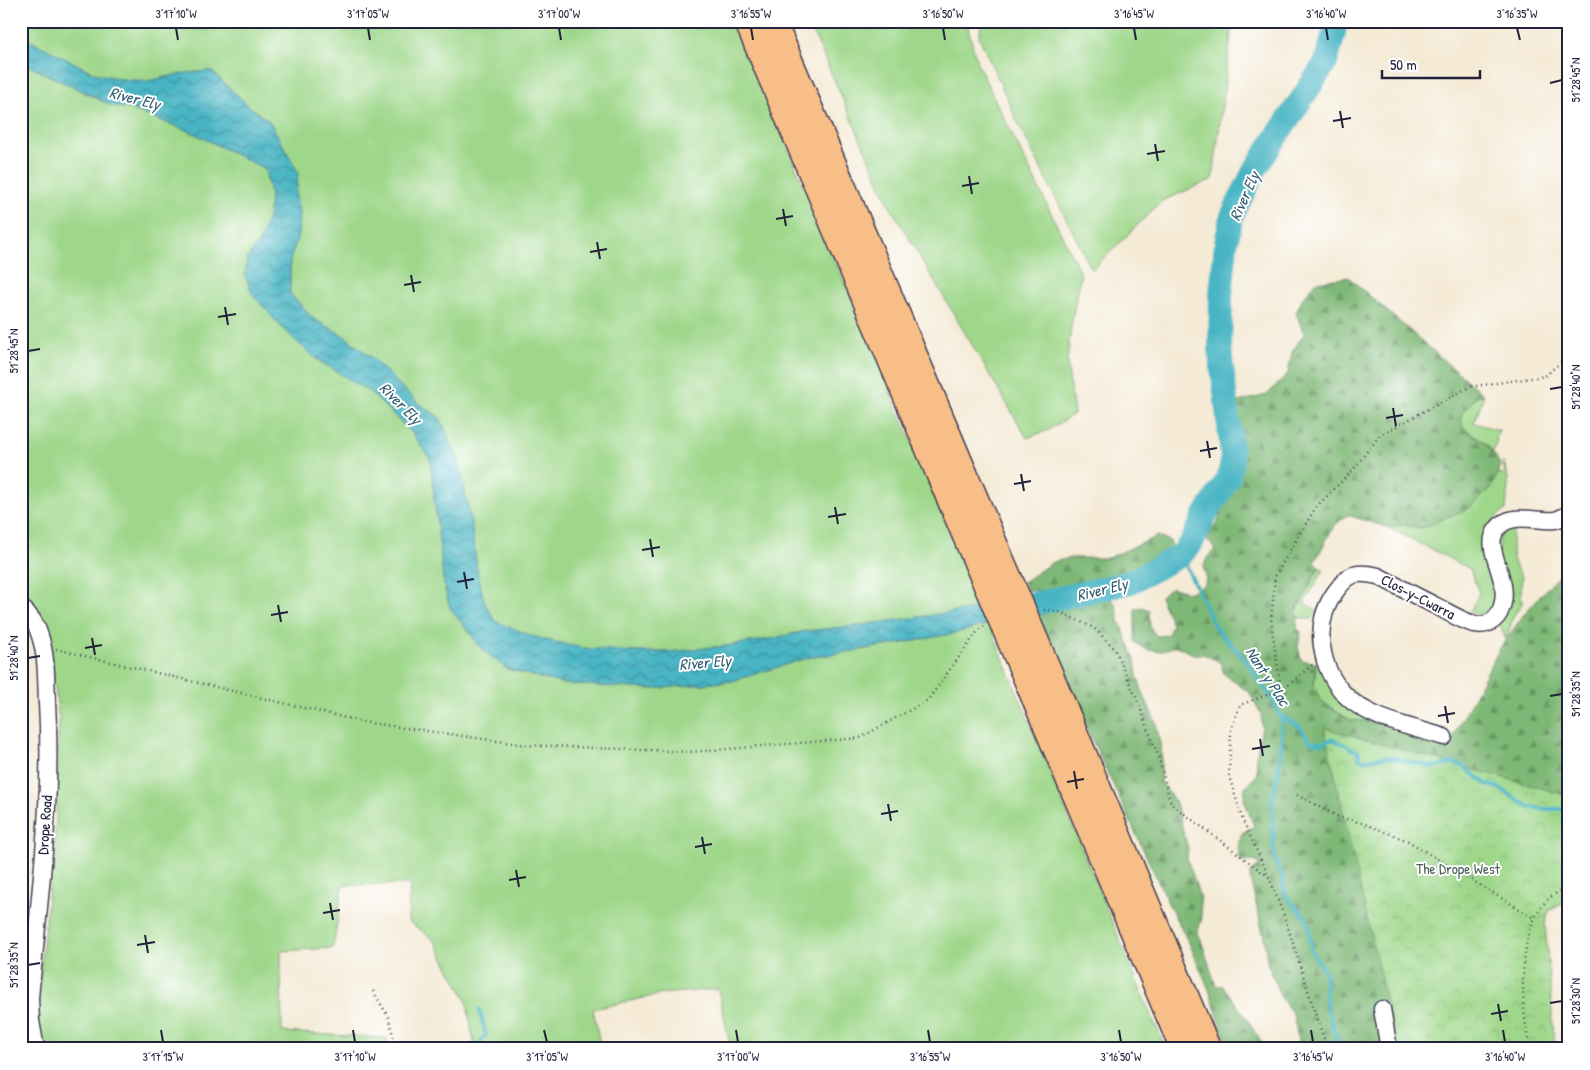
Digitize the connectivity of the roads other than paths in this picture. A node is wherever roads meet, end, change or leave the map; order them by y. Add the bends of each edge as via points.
1 (747, 21) edge
2 (773, 21) edge
3 (953, 477) junction
4 (1569, 514) edge
5 (21, 607) edge
6 (1045, 692) junction
7 (1444, 737) dead end
8 (1382, 1009) dead end
9 (36, 1049) edge
10 (1183, 1049) edge
11 (1208, 1049) edge
12 (1389, 1049) edge

1 - 3 highway
2 - 3 highway
3 - 6 highway, bridge
4 - 7 street, Clos-y-Cwarra via 1555,520 1506,521 1495,530 1491,543 1503,580 1503,602 1492,622 1476,624 1460,619 1369,574 1358,573 1345,579 1333,595 1324,613 1321,639 1335,682 1359,706 1374,714
5 - 9 street, Drope Road via 36,627 42,646 48,720 48,795 30,998
6 - 10 highway
6 - 11 highway
8 - 12 street

